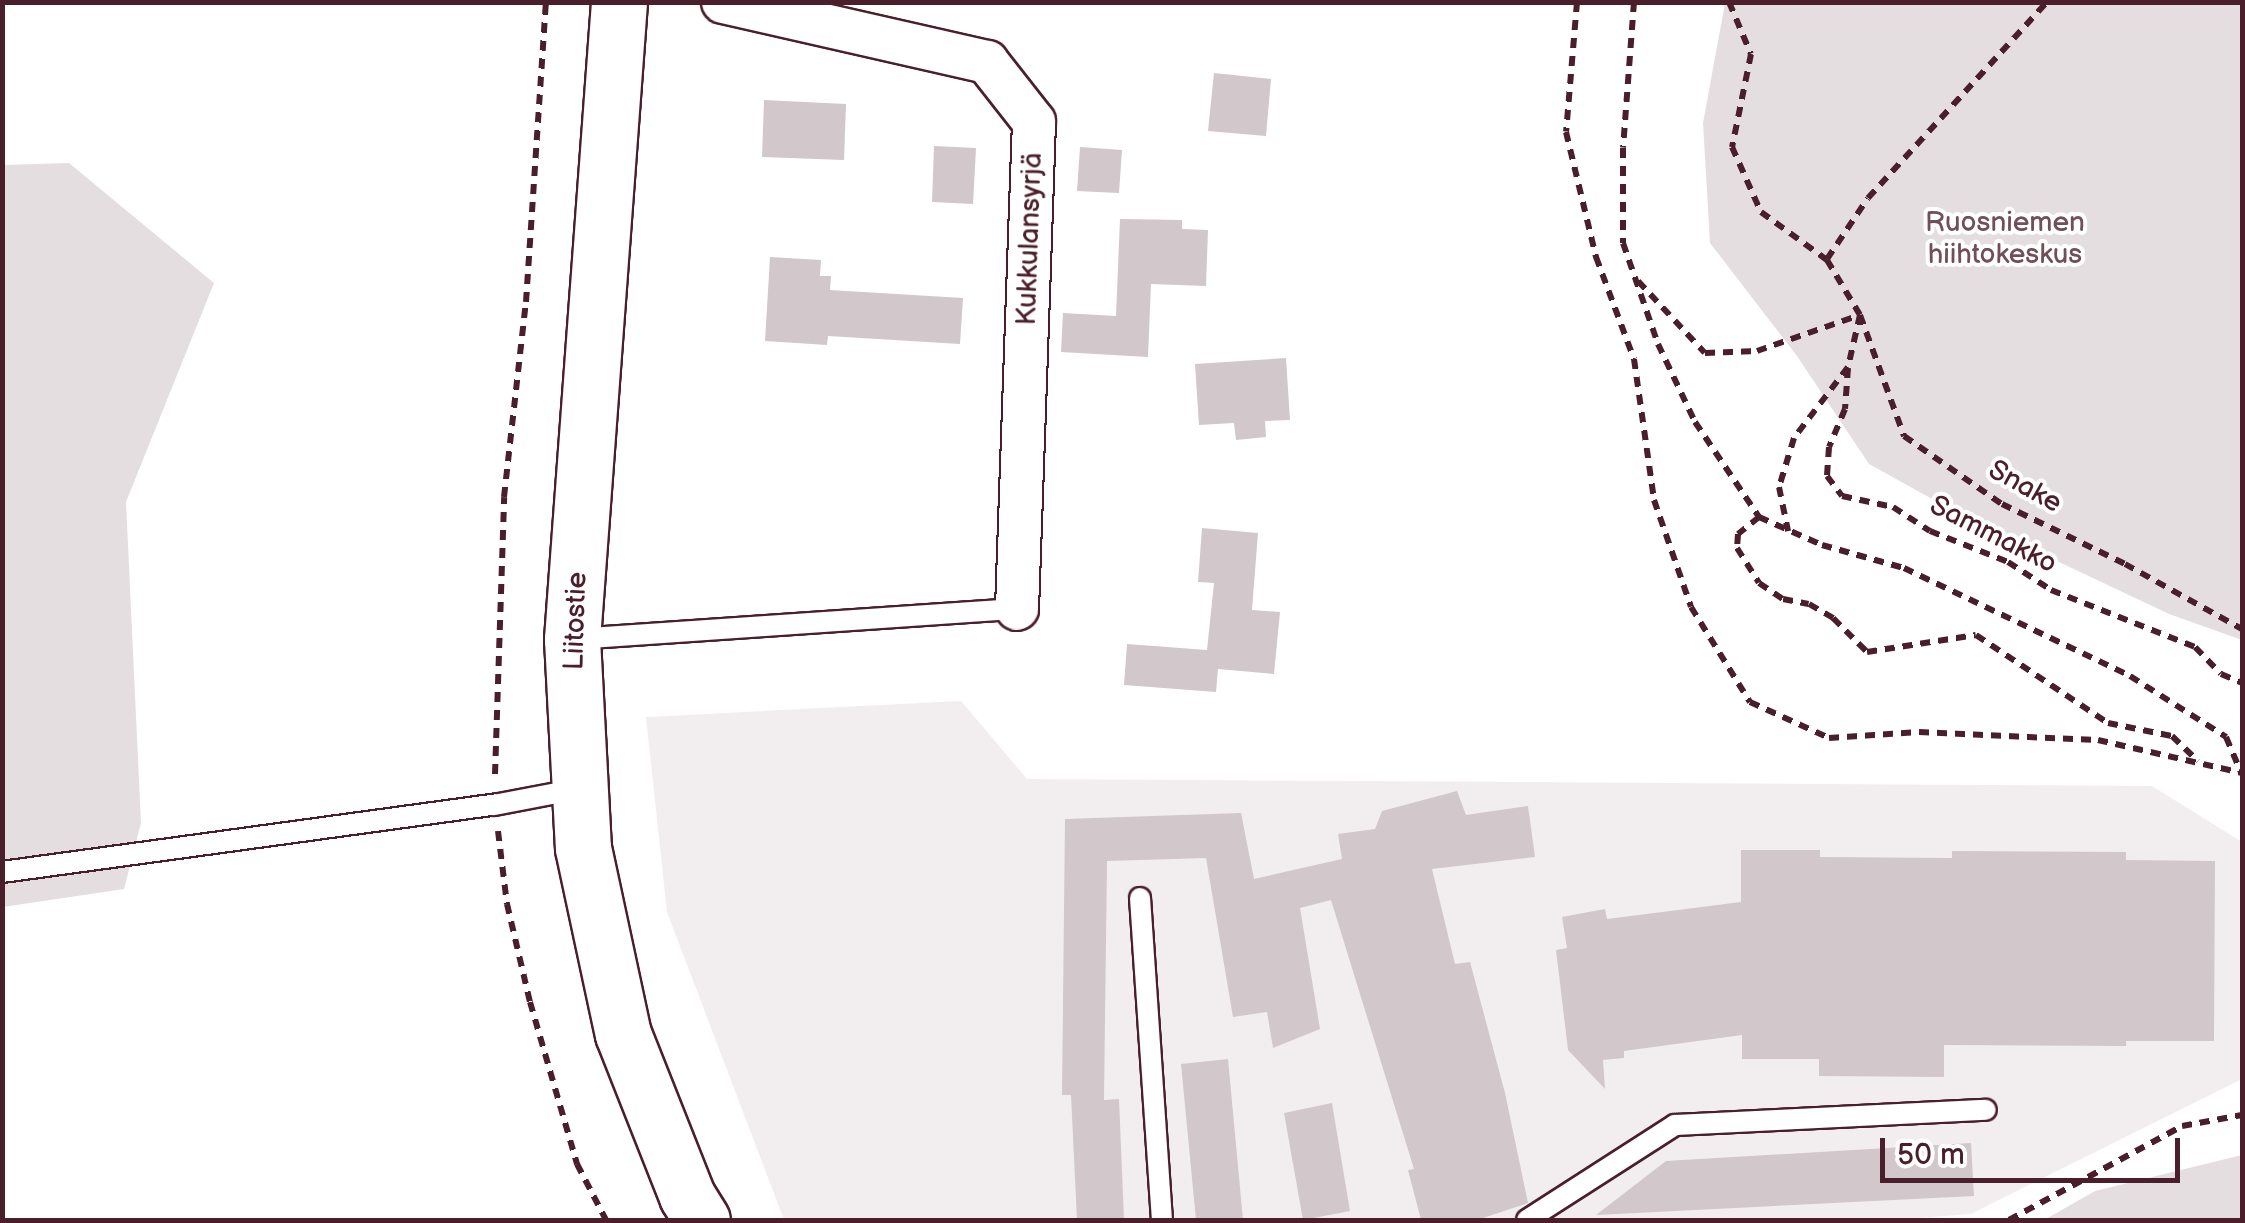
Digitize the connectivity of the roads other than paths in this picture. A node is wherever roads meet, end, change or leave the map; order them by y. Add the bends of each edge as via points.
1 (619, 2) edge
2 (748, 6) edge
3 (1017, 609) joint
4 (572, 639) junction
5 (580, 788) junction
6 (2, 872) edge
7 (1140, 898) dead end
8 (1986, 1110) dead end
9 (702, 1220) edge
10 (1162, 1220) edge
11 (1527, 1220) edge

1 - 4 street, Liitostie
2 - 3 street, Kukkulansyrjä via 987,62 1034,122
3 - 4 lane
4 - 5 street, Liitostie
5 - 6 lane
5 - 9 street, Liitostie via 583,848 623,1034
7 - 10 lane
8 - 11 lane via 1676,1125

